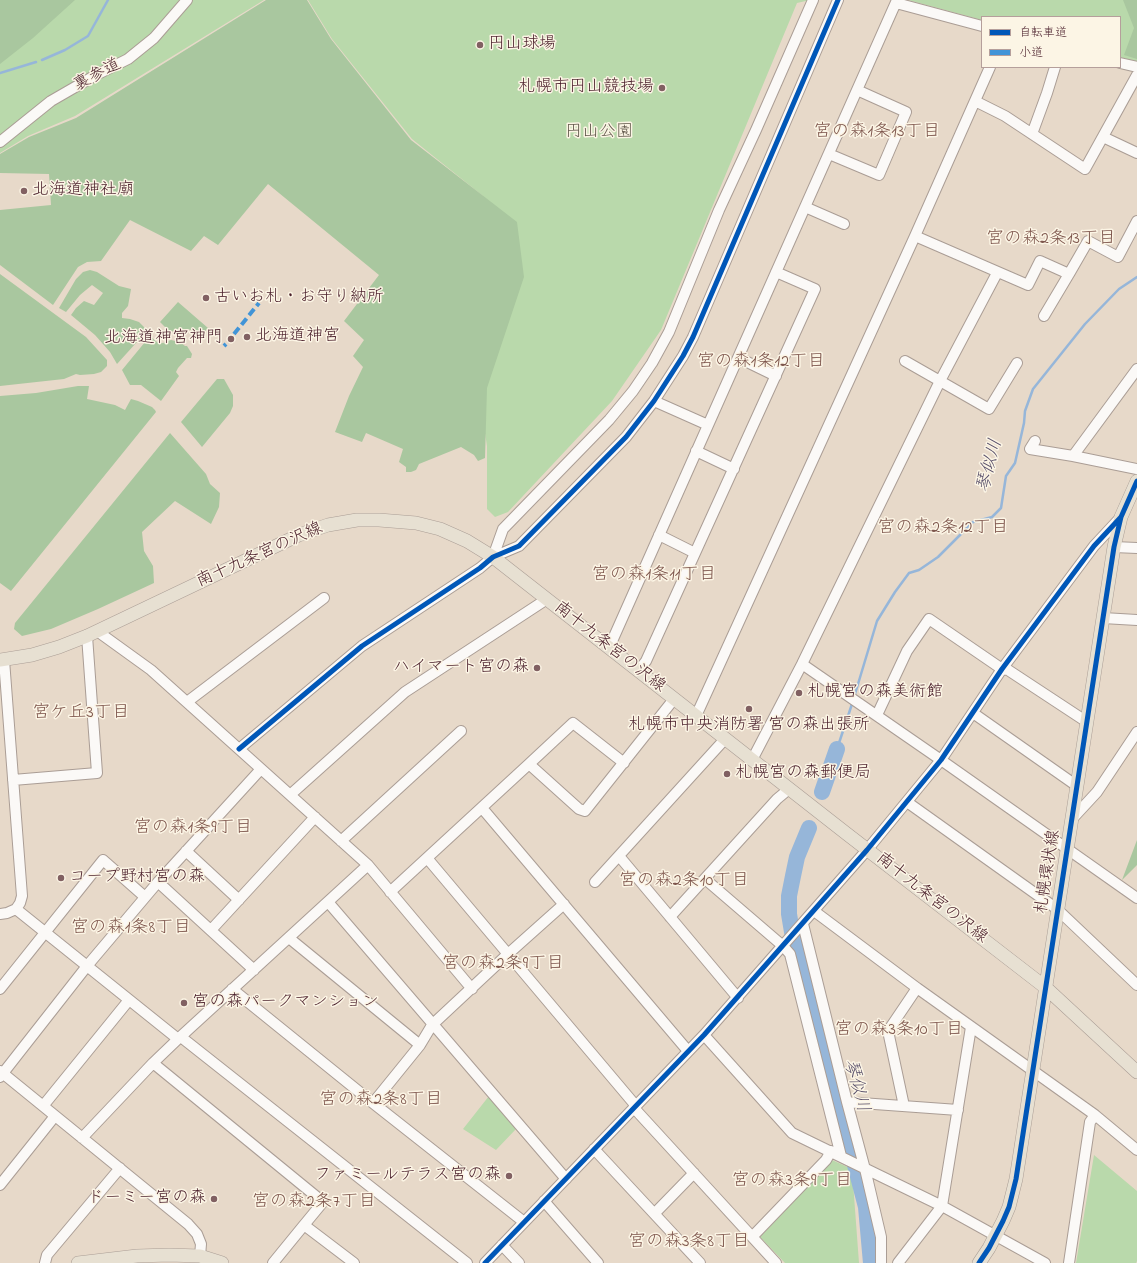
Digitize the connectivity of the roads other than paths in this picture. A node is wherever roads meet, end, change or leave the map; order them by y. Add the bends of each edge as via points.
1 (187, 0) edge
2 (813, 0) edge
3 (838, 0) edge
4 (896, 1) edge
5 (981, 26) edge
6 (1121, 63) edge
7 (1137, 67) edge
8 (990, 68) edge
9 (1055, 68) edge
10 (1137, 75) edge
11 (857, 90) junction
12 (975, 101) junction
13 (1032, 134) junction
14 (1103, 137) junction
15 (0, 142) edge
16 (1137, 153) edge
17 (829, 154) junction
18 (805, 207) junction
19 (1137, 221) edge
20 (844, 224) dead end
21 (915, 236) junction
22 (776, 272) junction
23 (997, 273) junction
24 (1069, 274) junction
25 (1044, 316) dead end
26 (739, 358) junction
27 (905, 361) dead end
28 (1017, 363) dead end
29 (1137, 368) edge
30 (776, 376) junction
31 (940, 381) junction
32 (654, 401) junction
33 (708, 425) junction
34 (1035, 441) dead end
35 (696, 451) junction
36 (1073, 456) junction
37 (734, 469) junction
38 (1137, 469) edge
39 (1137, 481) edge
40 (1121, 517) junction
41 (659, 535) junction
42 (1114, 547) junction
43 (1137, 548) edge
44 (695, 553) junction
45 (493, 557) junction
46 (324, 598) dead end
47 (547, 599) junction
48 (1103, 618) junction
49 (1137, 620) edge
50 (92, 634) junction
51 (609, 648) junction
52 (2, 660) edge
53 (802, 664) junction
54 (1002, 669) junction
55 (638, 671) junction
56 (674, 699) junction
57 (187, 702) junction
58 (973, 713) junction
59 (877, 715) junction
60 (696, 716) junction
61 (1087, 722) junction
62 (462, 731) dead end
63 (1137, 732) edge
64 (725, 739) junction
65 (239, 749) junction
66 (752, 760) junction
67 (941, 760) junction
68 (624, 763) junction
69 (529, 764) junction
70 (261, 769) junction
71 (13, 780) junction
72 (1077, 786) junction
73 (789, 789) junction
74 (290, 795) junction
75 (907, 802) junction
76 (482, 808) junction
77 (315, 817) junction
78 (1072, 819) junction
79 (341, 841) junction
80 (1067, 848) junction
81 (867, 850) junction
82 (186, 851) junction
83 (619, 856) junction
84 (427, 858) junction
85 (368, 865) junction
86 (705, 879) junction
87 (158, 882) junction
88 (595, 882) dead end
89 (390, 892) junction
90 (145, 897) junction
91 (1137, 898) edge
92 (239, 900) junction
93 (328, 902) junction
94 (564, 904) junction
95 (16, 909) junction
96 (1057, 909) junction
97 (814, 911) junction
98 (0, 914) edge
99 (670, 918) junction
100 (800, 927) junction
101 (211, 930) junction
102 (44, 932) junction
103 (289, 938) junction
104 (786, 943) junction
105 (508, 954) junction
106 (87, 966) junction
107 (254, 970) junction
108 (1137, 985) edge
109 (1045, 987) junction
110 (472, 988) junction
111 (917, 988) junction
112 (0, 989) edge
113 (232, 989) junction
114 (738, 998) junction
115 (129, 1000) junction
116 (432, 1025) junction
117 (972, 1027) junction
118 (704, 1035) junction
119 (179, 1038) junction
120 (420, 1045) junction
121 (688, 1051) junction
122 (153, 1063) junction
123 (1033, 1069) junction
124 (1137, 1072) edge
125 (1, 1074) edge
126 (847, 1102) junction
127 (373, 1103) junction
128 (43, 1106) junction
129 (904, 1106) junction
130 (635, 1107) junction
131 (958, 1110) junction
132 (1095, 1115) junction
133 (55, 1116) junction
134 (82, 1138) junction
135 (594, 1149) junction
136 (1137, 1150) edge
137 (831, 1152) junction
138 (844, 1158) junction
139 (862, 1167) junction
140 (120, 1168) junction
141 (694, 1173) junction
142 (566, 1179) junction
143 (0, 1185) edge
144 (544, 1201) junction
145 (942, 1206) junction
146 (655, 1213) junction
147 (524, 1222) junction
148 (304, 1225) junction
149 (996, 1236) junction
150 (752, 1237) junction
151 (502, 1245) junction
152 (200, 1256) junction
153 (45, 1263) edge
154 (78, 1263) edge
155 (222, 1263) edge
156 (273, 1263) edge
157 (354, 1263) edge
158 (467, 1263) edge
159 (485, 1263) edge
160 (519, 1263) edge
161 (598, 1263) edge
162 (700, 1263) edge
163 (776, 1263) edge
164 (881, 1263) edge
165 (898, 1263) edge
166 (979, 1263) edge
167 (1045, 1263) edge
168 (1069, 1263) edge

1 - 15 street, 裏参道 via 154,38 128,59 52,101
2 - 45 street via 719,210 669,332 652,363 633,392 609,420 503,529
3 - 32 street via 693,337
4 - 5 street
4 - 11 street
6 - 7 street
8 - 12 street
9 - 13 street
10 - 14 street
11 - 17 street
11 - 17 street via 906,112 879,175
12 - 13 street via 1005,116
12 - 21 street
13 - 14 street via 1085,169
14 - 16 street
17 - 18 street
18 - 20 street
18 - 22 street
19 - 24 street via 1118,257 1088,241
21 - 23 street
21 - 60 street
22 - 26 street
22 - 30 street via 815,289
23 - 24 street via 1028,285 1040,261
23 - 31 street
24 - 25 street
26 - 30 street
26 - 33 street
27 - 31 street
28 - 31 street via 989,409
29 - 36 street
30 - 37 street
31 - 53 street
32 - 33 street
32 - 45 street via 626,437 519,546
33 - 35 street
34 - 36 street via 1030,449
35 - 37 street
35 - 41 street
36 - 38 street
37 - 44 street
39 - 40 main road, 札幌環状線
40 - 42 main road, 札幌環状線
40 - 54 street via 1094,546
41 - 44 street
41 - 51 street
42 - 43 street
42 - 48 main road, 札幌環状線
44 - 55 street via 646,661
45 - 47 main road, 南十九条宮の沢線
45 - 50 main road, 南十九条宮の沢線 via 467,541 440,529 416,523 365,520 328,525 299,535
45 - 65 street via 362,646
46 - 57 street
47 - 51 main road, 南十九条宮の沢線
47 - 74 street via 405,692
48 - 49 street
48 - 61 main road, 札幌環状線
50 - 52 main road, 南十九条宮の沢線 via 32,655
50 - 57 street via 151,670
50 - 71 street via 97,772
51 - 55 main road, 南十九条宮の沢線
52 - 71 street
53 - 59 street
53 - 66 street
54 - 58 street
54 - 59 street via 928,619 908,651
54 - 61 street via 1008,670
55 - 56 main road, 南十九条宮の沢線
56 - 60 main road, 南十九条宮の沢線
56 - 68 street
57 - 65 street
58 - 67 street
58 - 72 street
59 - 67 street
60 - 64 main road, 南十九条宮の沢線
61 - 72 main road, 札幌環状線
62 - 79 street
63 - 78 street via 1097,792
64 - 66 main road, 南十九条宮の沢線
64 - 83 street
65 - 70 street
66 - 73 main road, 南十九条宮の沢線
67 - 75 street
67 - 80 street
68 - 69 street via 573,723
68 - 69 street via 585,810 579,809
69 - 76 street
70 - 74 street
70 - 82 street
71 - 95 street via 22,896
72 - 78 main road, 札幌環状線
73 - 81 main road, 南十九条宮の沢線
73 - 86 street
74 - 77 street
75 - 81 street
75 - 96 street
76 - 84 street
76 - 94 street
77 - 79 street
77 - 92 street
78 - 80 main road, 札幌環状線
79 - 85 street
80 - 91 street
80 - 96 main road, 札幌環状線
81 - 97 street
81 - 109 main road, 南十九条宮の沢線
82 - 87 street
82 - 92 street
83 - 88 street
83 - 99 street
84 - 89 street
84 - 105 street
85 - 89 street
85 - 93 street
86 - 99 street
86 - 104 street
87 - 90 street
87 - 101 street
89 - 110 street
90 - 102 street via 103,860
90 - 106 street
92 - 101 street
93 - 103 street
93 - 116 street
94 - 105 street
94 - 121 street
95 - 98 street
95 - 102 street
96 - 108 street
96 - 109 main road, 札幌環状線
97 - 100 street
97 - 111 street
99 - 114 street
100 - 104 street
100 - 126 street
101 - 107 street
102 - 106 street
102 - 112 street
103 - 107 street
103 - 120 street
104 - 114 street
104 - 138 street
105 - 110 street
105 - 130 street
106 - 115 street
106 - 125 street
107 - 113 street
109 - 123 main road, 札幌環状線
109 - 124 main road, 南十九条宮の沢線
110 - 116 street
111 - 117 street
111 - 129 street via 888,1032
113 - 119 street
113 - 127 street
114 - 118 street
115 - 119 street
115 - 128 street
116 - 120 street
116 - 142 street
117 - 123 street
117 - 131 street
118 - 121 street
118 - 137 street via 792,1133
119 - 122 street
119 - 158 street
120 - 127 street
121 - 130 street
122 - 134 street
122 - 148 street via 323,1202
123 - 132 street
123 - 149 main road, 札幌環状線 via 1016,1179 1009,1207
125 - 128 street
126 - 129 street
126 - 139 street
127 - 147 street
128 - 133 street
129 - 131 street
130 - 135 street
130 - 141 street
131 - 145 street
132 - 136 street
132 - 168 street via 1090,1122
133 - 134 street
133 - 143 street
134 - 140 street
135 - 142 street
135 - 146 street
137 - 138 street
137 - 150 street
138 - 139 street
139 - 145 street
139 - 164 street via 881,1237
140 - 152 street via 188,1224 197,1234 201,1244
140 - 153 street via 47,1256
141 - 146 street
141 - 150 street
142 - 144 street
144 - 147 street
144 - 161 street
145 - 149 street
145 - 165 street
146 - 162 street
147 - 151 street
148 - 156 street
148 - 157 street
149 - 166 main road, 札幌環状線
149 - 167 street
150 - 163 street
151 - 159 street
151 - 160 street
152 - 154 main road via 137,1256
152 - 155 main road

